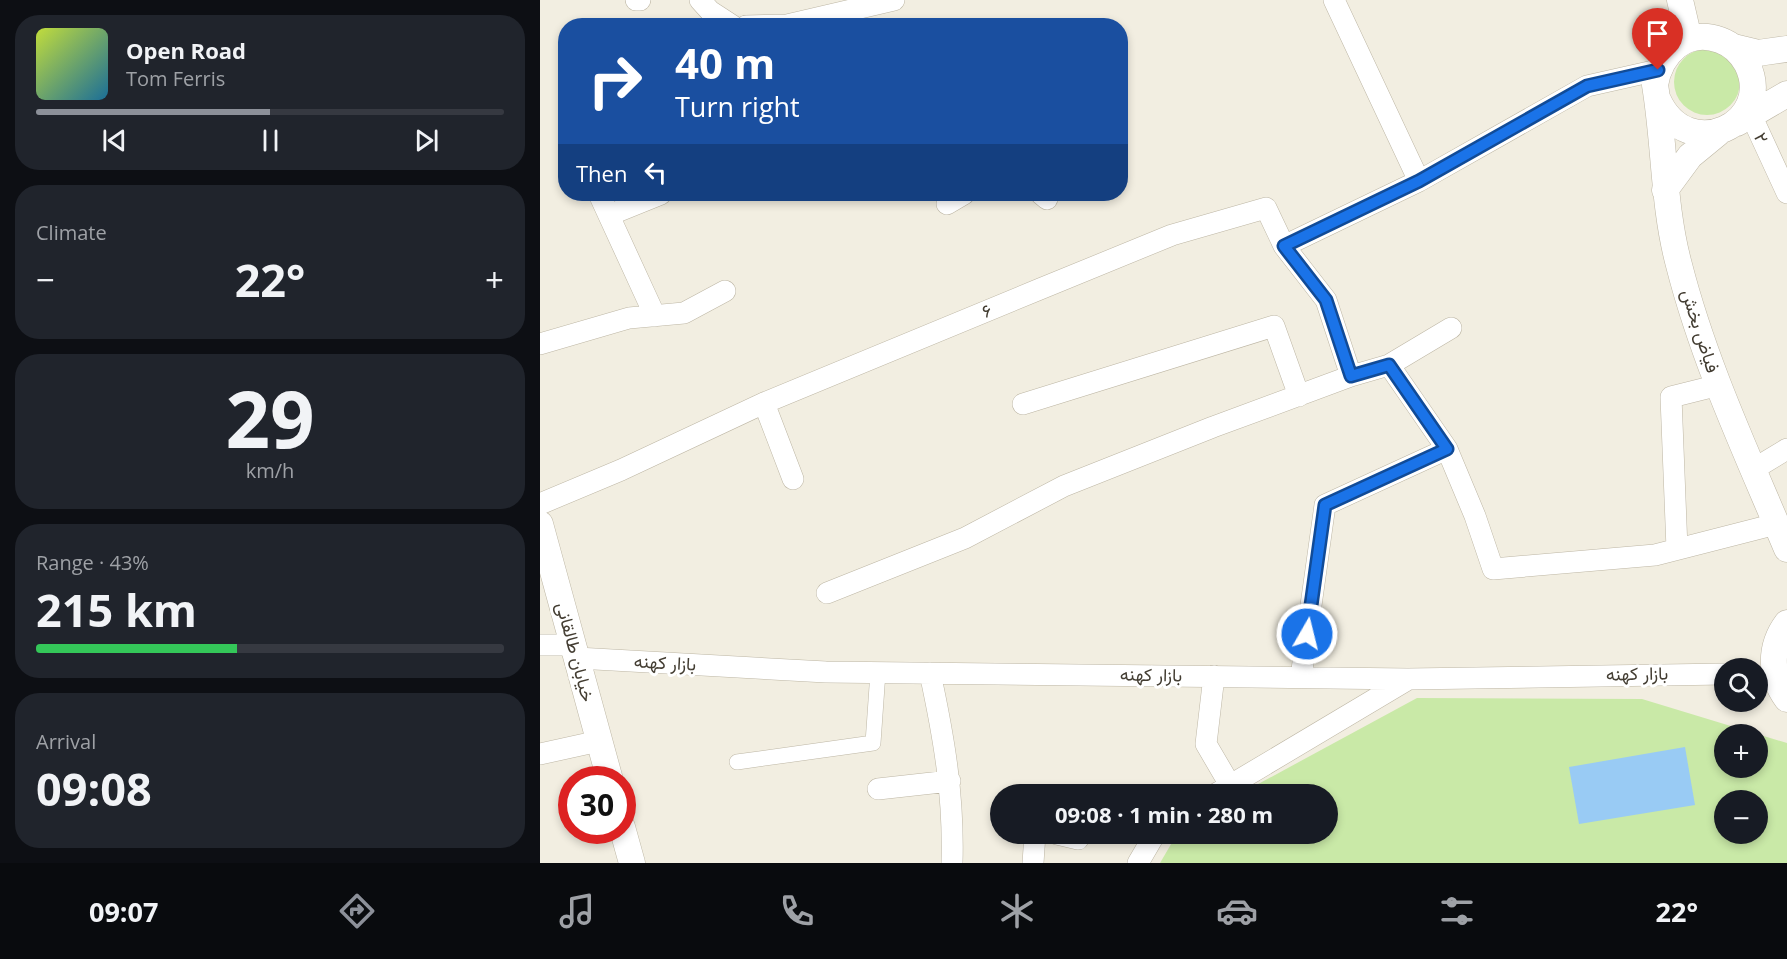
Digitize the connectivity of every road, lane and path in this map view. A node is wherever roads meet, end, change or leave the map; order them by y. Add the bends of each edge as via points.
1 (700, 0) edge
2 (894, 0) edge
3 (1334, 0) edge
4 (1680, 0) edge
5 (854, 12) edge
6 (721, 18) edge
7 (823, 18) edge
8 (1689, 39) junction
9 (1733, 47) junction
10 (1787, 49) edge
11 (1658, 70) junction
12 (1787, 94) edge
13 (1658, 100) junction
14 (1737, 120) junction
15 (1419, 181) junction
16 (1665, 190) junction
17 (1787, 193) edge
18 (602, 201) edge
19 (644, 201) edge
20 (609, 215) junction
21 (1284, 246) junction
22 (725, 291) dead end
23 (655, 316) junction
24 (1451, 328) dead end
25 (540, 344) edge
26 (1389, 365) junction
27 (1351, 376) junction
28 (1719, 385) junction
29 (1299, 396) junction
30 (764, 404) junction
31 (1023, 404) dead end
32 (1447, 449) junction
33 (1787, 449) edge
34 (1754, 469) junction
35 (793, 479) dead end
36 (540, 504) edge
37 (540, 524) edge
38 (1776, 524) junction
39 (1677, 549) junction
40 (1787, 549) edge
41 (827, 592) dead end
42 (1787, 623) edge
43 (540, 645) edge
44 (575, 652) junction
45 (1768, 669) edge
46 (878, 672) junction
47 (930, 673) junction
48 (1714, 674) edge
49 (1214, 676) junction
50 (1768, 676) edge
51 (1301, 677) junction
52 (1408, 679) junction
53 (1787, 699) edge
54 (599, 741) junction
55 (540, 754) edge
56 (737, 762) dead end
57 (606, 766) edge
58 (950, 781) junction
59 (1220, 784) edge
60 (1232, 784) edge
61 (879, 789) dead end
62 (627, 844) edge
63 (1034, 844) edge
64 (1149, 844) edge
65 (632, 863) edge
66 (952, 863) edge
67 (1033, 863) edge
68 (1138, 863) edge

1 - 6 street
2 - 5 street
3 - 15 street
4 - 8 street
5 - 7 street
8 - 9 street via 1705,37
8 - 11 street via 1676,46
9 - 10 street via 1758,53
9 - 14 street via 1744,58 1752,86
11 - 13 street
11 - 15 street via 1587,86
12 - 14 street
13 - 14 street via 1664,114 1681,129 1703,135
13 - 16 street, فیاض بخش
14 - 16 street via 1690,156
14 - 17 street, ۲
15 - 21 street
16 - 28 street, فیاض بخش via 1679,264
18 - 20 street
19 - 20 street
20 - 23 street
21 - 27 street, ۶ via 1326,300
21 - 30 street, ۶ via 1266,208 1172,235
22 - 23 street via 684,313
23 - 25 street via 629,318
24 - 26 street
26 - 27 street
26 - 32 street
27 - 29 street
28 - 34 street, فیاض بخش
28 - 39 street via 1671,397
29 - 31 street via 1274,326
29 - 41 street via 1064,486 965,538
30 - 35 street
30 - 36 street, ۶
32 - 39 street via 1493,569 1655,555
32 - 51 street via 1325,505
33 - 34 street
34 - 38 street, فیاض بخش
37 - 44 street, خیابان طالقانی
38 - 39 street
38 - 40 street, فیاض بخش
42 - 45 street
43 - 44 street, بازار کهنه
44 - 46 street, بازار کهنه via 826,672
44 - 54 street, خیابان طالقانی
46 - 47 street, بازار کهنه
46 - 56 street via 873,743
47 - 49 street, بازار کهنه
47 - 58 street
48 - 52 street, بازار کهنه
49 - 51 street, بازار کهنه
49 - 59 street via 1206,744
50 - 53 street
51 - 52 street, بازار کهنه
52 - 60 street
54 - 55 street
54 - 57 street, خیابان طالقانی
58 - 61 street
58 - 66 street
62 - 65 street
63 - 67 street
64 - 68 street

